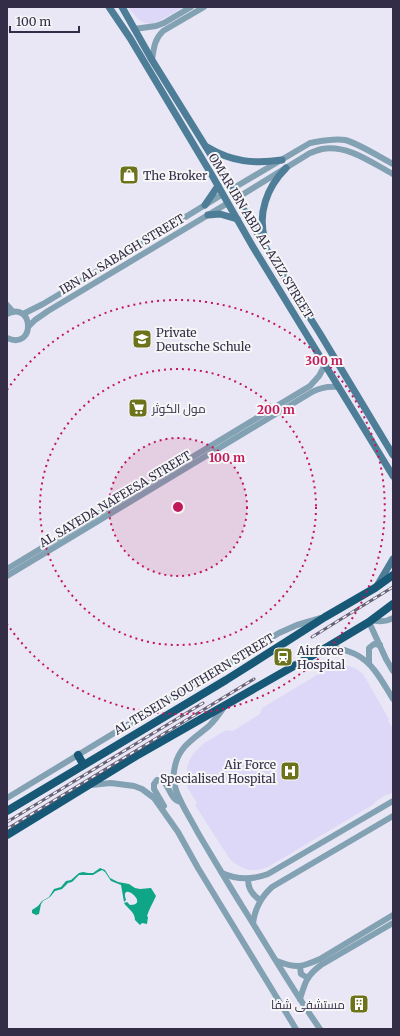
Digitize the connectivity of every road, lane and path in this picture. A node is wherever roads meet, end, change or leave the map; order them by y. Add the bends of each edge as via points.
1 (110, 7) edge
2 (122, 7) edge
3 (191, 7) edge
4 (204, 7) edge
5 (134, 29) junction
6 (152, 60) junction
7 (186, 115) junction
8 (178, 119) junction
9 (205, 146) junction
10 (282, 160) junction
11 (393, 164) edge
12 (286, 168) junction
13 (393, 174) edge
14 (218, 186) junction
15 (232, 189) junction
16 (223, 194) junction
17 (236, 198) junction
18 (228, 203) junction
19 (206, 205) junction
20 (208, 215) junction
21 (237, 219) junction
22 (267, 250) junction
23 (7, 305) edge
24 (10, 313) edge
25 (23, 314) junction
26 (29, 326) junction
27 (7, 338) edge
28 (325, 365) junction
29 (314, 387) junction
30 (339, 387) junction
31 (393, 455) edge
32 (393, 476) edge
33 (393, 559) edge
34 (7, 569) edge
35 (393, 575) edge
36 (7, 576) edge
37 (375, 588) junction
38 (393, 604) edge
39 (325, 617) junction
40 (393, 618) edge
41 (370, 621) junction
42 (380, 645) junction
43 (329, 646) junction
44 (368, 664) junction
45 (393, 671) edge
46 (393, 699) edge
47 (224, 706) junction
48 (78, 755) junction
49 (83, 764) junction
50 (87, 786) junction
51 (7, 798) edge
52 (393, 800) edge
53 (181, 802) junction
54 (7, 811) edge
55 (165, 813) junction
56 (393, 816) edge
57 (7, 835) edge
58 (221, 873) junction
59 (248, 879) junction
60 (260, 900) junction
61 (393, 915) edge
62 (253, 923) junction
63 (393, 923) edge
64 (348, 945) junction
65 (277, 961) junction
66 (300, 967) junction
67 (308, 978) junction
68 (300, 999) junction
69 (296, 1029) edge
70 (320, 1029) edge

1 - 8 main road, OMAR IBN ABD AL AZIZ STREET
2 - 5 main road, OMAR IBN ABD AL AZIZ STREET
3 - 5 street via 164,23
4 - 6 street via 159,35 154,44
5 - 6 main road, OMAR IBN ABD AL AZIZ STREET
6 - 7 main road, OMAR IBN ABD AL AZIZ STREET
7 - 8 main road
7 - 9 main road, OMAR IBN ABD AL AZIZ STREET
8 - 14 main road, OMAR IBN ABD AL AZIZ STREET
9 - 10 main road via 217,153 249,162
9 - 15 main road, OMAR IBN ABD AL AZIZ STREET
10 - 11 street via 310,143 321,140 344,140
10 - 15 street
12 - 13 street via 310,153 332,149 348,151
12 - 17 street
12 - 22 main road via 278,175 267,195 264,207 262,228
14 - 16 main road, OMAR IBN ABD AL AZIZ STREET
14 - 19 main road
15 - 17 main road, OMAR IBN ABD AL AZIZ STREET
16 - 18 main road, OMAR IBN ABD AL AZIZ STREET
16 - 19 street, IBN AL SABAGH STREET
17 - 22 main road, OMAR IBN ABD AL AZIZ STREET
18 - 20 street, IBN AL SABAGH STREET
18 - 21 main road, OMAR IBN ABD AL AZIZ STREET
19 - 25 street, IBN AL SABAGH STREET
20 - 21 main road via 220,214
20 - 26 street, IBN AL SABAGH STREET via 48,311
21 - 28 main road, OMAR IBN ABD AL AZIZ STREET
22 - 31 main road, OMAR IBN ABD AL AZIZ STREET
23 - 24 street
24 - 25 street
25 - 26 street
26 - 27 street, IBN AL SABAGH STREET via 21,338
28 - 29 street, AL SAYEDA NAFEESA STREET
28 - 30 main road, OMAR IBN ABD AL AZIZ STREET
29 - 30 street, AL SAYEDA NAFEESA STREET
29 - 34 street, AL SAYEDA NAFEESA STREET
29 - 36 street, AL SAYEDA NAFEESA STREET
30 - 32 main road, OMAR IBN ABD AL AZIZ STREET
33 - 37 main road
35 - 37 highway, AL TESEIN SOUTHERN STREET
37 - 39 highway, AL TESEIN SOUTHERN STREET
38 - 41 highway
39 - 48 street via 279,633
39 - 49 highway, AL TESEIN SOUTHERN STREET via 226,680
40 - 41 street via 382,622
41 - 42 street
41 - 43 highway
42 - 44 street via 374,644 369,648
42 - 45 street
43 - 44 street via 352,652
43 - 47 highway
44 - 46 street
47 - 50 highway
47 - 53 street via 216,719 186,744 178,756 174,778
48 - 49 highway
48 - 51 street
49 - 54 highway, AL TESEIN SOUTHERN STREET
50 - 55 street via 111,783 134,786 154,798
50 - 57 highway
52 - 59 street via 268,874
53 - 55 street via 174,799 163,780 156,780 154,787 164,804
53 - 58 street
55 - 69 street
56 - 60 street via 278,884
58 - 59 street
58 - 62 street
59 - 60 street via 250,891
60 - 62 street
61 - 64 street
62 - 65 street
63 - 64 street
64 - 66 street
64 - 67 street
65 - 66 street
65 - 68 street
66 - 67 street via 301,974
67 - 68 street
68 - 70 street

